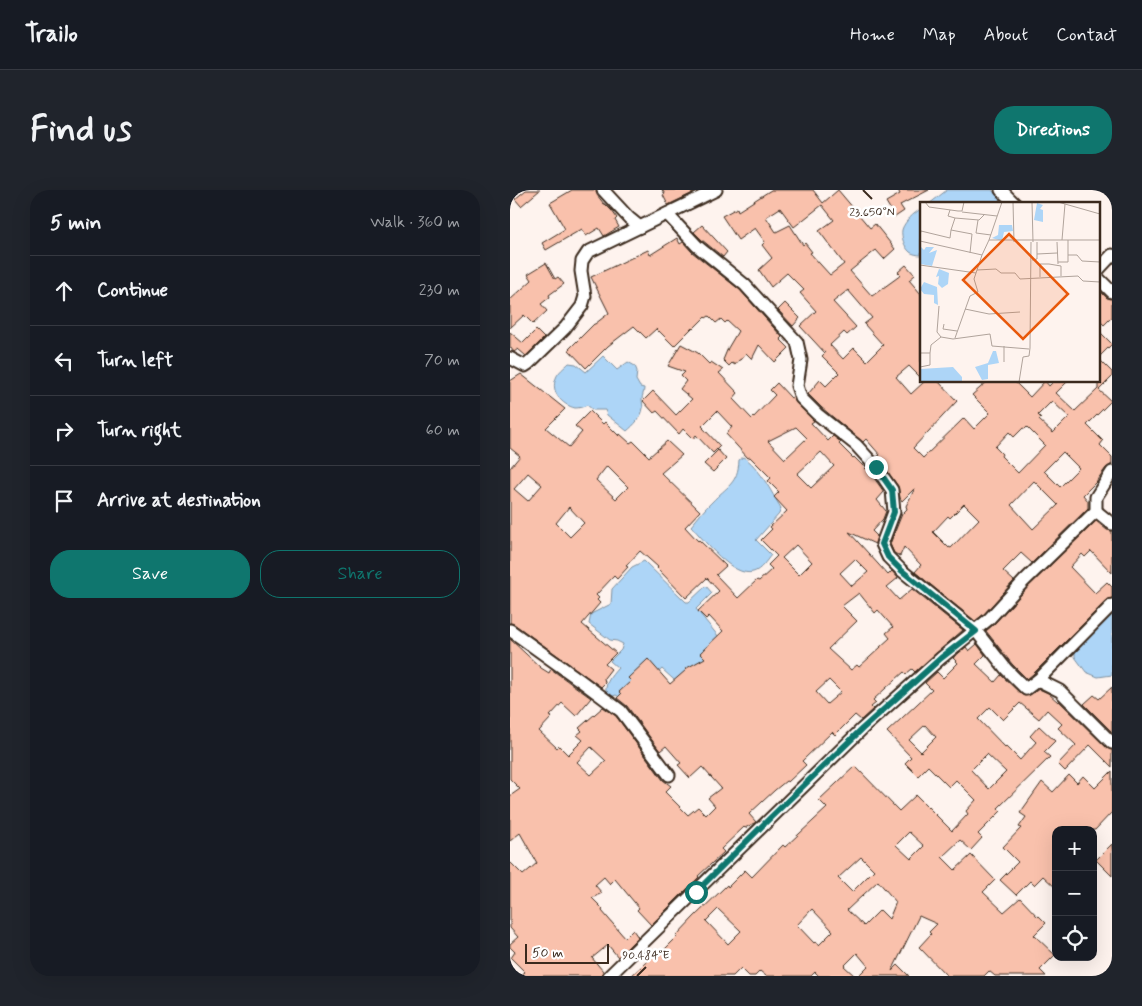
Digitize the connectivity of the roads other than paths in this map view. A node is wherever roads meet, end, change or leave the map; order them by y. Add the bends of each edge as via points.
1 (603, 190) edge
2 (716, 190) edge
3 (1001, 190) edge
4 (1013, 202) edge
5 (667, 214) junction
6 (640, 227) junction
7 (1112, 255) edge
8 (1100, 268) edge
9 (1100, 280) edge
10 (1112, 292) edge
11 (510, 358) edge
12 (1112, 472) edge
13 (1096, 511) junction
14 (1112, 524) edge
15 (1112, 605) edge
16 (510, 630) edge
17 (976, 631) junction
18 (1038, 680) junction
19 (1112, 743) edge
20 (670, 776) dead end
21 (609, 976) edge

1 - 6 street
2 - 5 street
3 - 4 street
5 - 6 street
5 - 17 street via 698,246 745,285 797,342 801,360 797,386 802,398 856,446 892,490 894,512 882,544 888,557
6 - 11 street via 588,252 582,260 585,296 582,306 565,328 528,364 521,365
7 - 8 street
9 - 10 street
12 - 13 street via 1096,497
13 - 14 street
13 - 17 street
15 - 18 street
16 - 20 street via 621,711
17 - 18 street via 1026,690
17 - 21 street via 862,729
18 - 19 street via 1060,691

